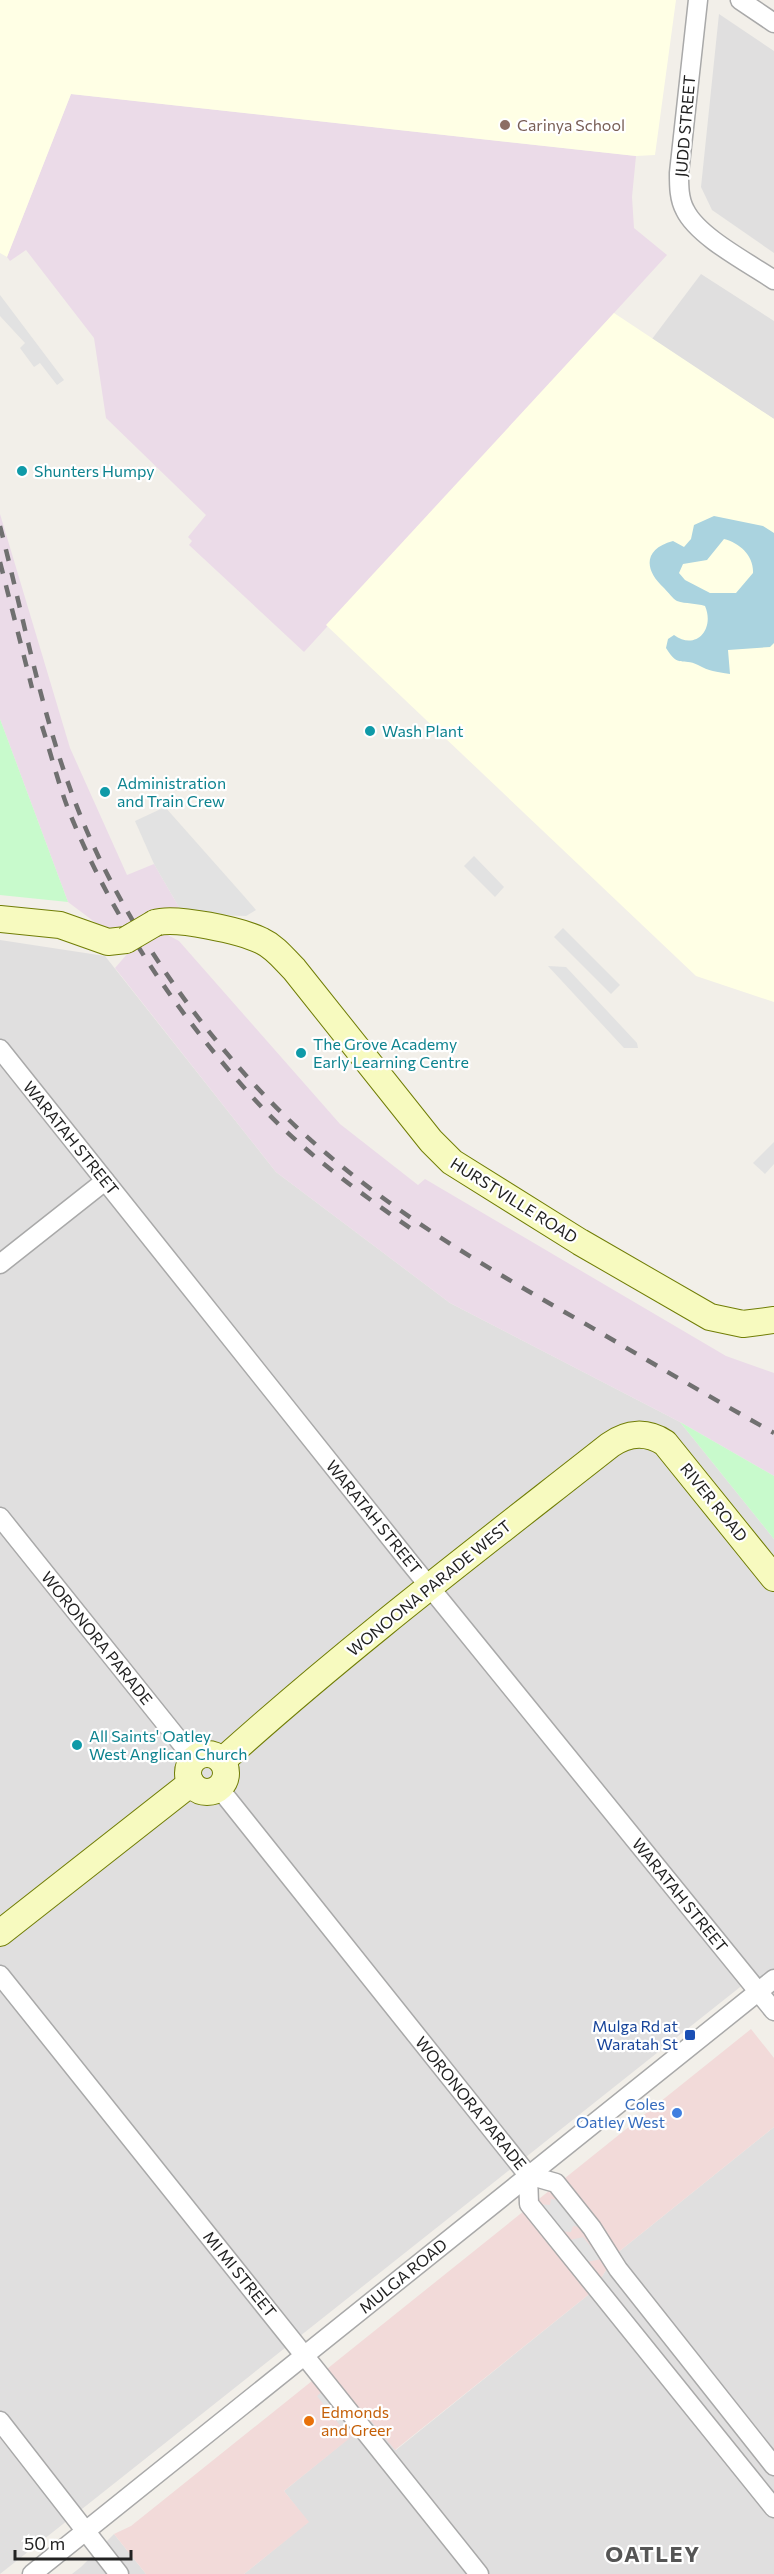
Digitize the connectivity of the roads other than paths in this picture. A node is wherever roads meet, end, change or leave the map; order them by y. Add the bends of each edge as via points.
1 (698, 0) edge
2 (740, 0) edge
3 (774, 23) edge
4 (774, 280) edge
5 (0, 918) edge
6 (0, 1049) edge
7 (105, 1180) junction
8 (0, 1264) edge
9 (774, 1320) edge
10 (647, 1435) joint
11 (0, 1517) edge
12 (774, 1578) edge
13 (430, 1587) junction
14 (222, 1761) junction
15 (192, 1771) junction
16 (219, 1788) junction
17 (0, 1933) edge
18 (0, 1975) edge
19 (774, 1979) edge
20 (758, 1991) junction
21 (774, 2011) edge
22 (528, 2175) junction
23 (618, 2269) junction
24 (595, 2286) junction
25 (306, 2355) junction
26 (712, 2387) junction
27 (690, 2404) junction
28 (0, 2421) edge
29 (772, 2463) edge
30 (748, 2476) junction
31 (774, 2508) edge
32 (86, 2531) junction
33 (32, 2574) edge
34 (119, 2574) edge
35 (479, 2574) edge

1 - 4 street, JUDD STREET via 679,173 682,203 699,229
2 - 3 street
5 - 9 street, HURSTVILLE ROAD, bridge via 60,925 108,942 126,940 155,923 171,921 234,932 270,945 294,969 431,1142 452,1162 710,1317 743,1324
6 - 7 street, WARATAH STREET
7 - 8 street
7 - 13 street, WARATAH STREET
10 - 12 street, RIVER ROAD via 657,1437 671,1449
10 - 13 street, WONOONA PARADE WEST via 628,1435 610,1444
11 - 15 street, WORONORA PARADE
13 - 14 street, WONOONA PARADE WEST via 288,1701
13 - 20 street, WARATAH STREET
14 - 15 street via 206,1754
14 - 16 street via 226,1772
15 - 16 street via 201,1791
15 - 17 street
16 - 22 street, WORONORA PARADE
18 - 25 street, MI MI STREET
19 - 20 street, MULGA ROAD
20 - 21 street, WARATAH STREET
20 - 22 street, MULGA ROAD
22 - 23 street via 556,2183
22 - 24 street, WORONORA PARADE via 529,2204
22 - 25 street, MULGA ROAD
23 - 24 street
23 - 26 street
24 - 27 street, WORONORA PARADE
25 - 32 street, MULGA ROAD
25 - 35 street, MI MI STREET
26 - 27 street
26 - 29 street
27 - 30 street, WORONORA PARADE
28 - 32 street
29 - 30 street
30 - 31 street, WORONORA PARADE
32 - 33 street, MULGA ROAD
32 - 34 street

